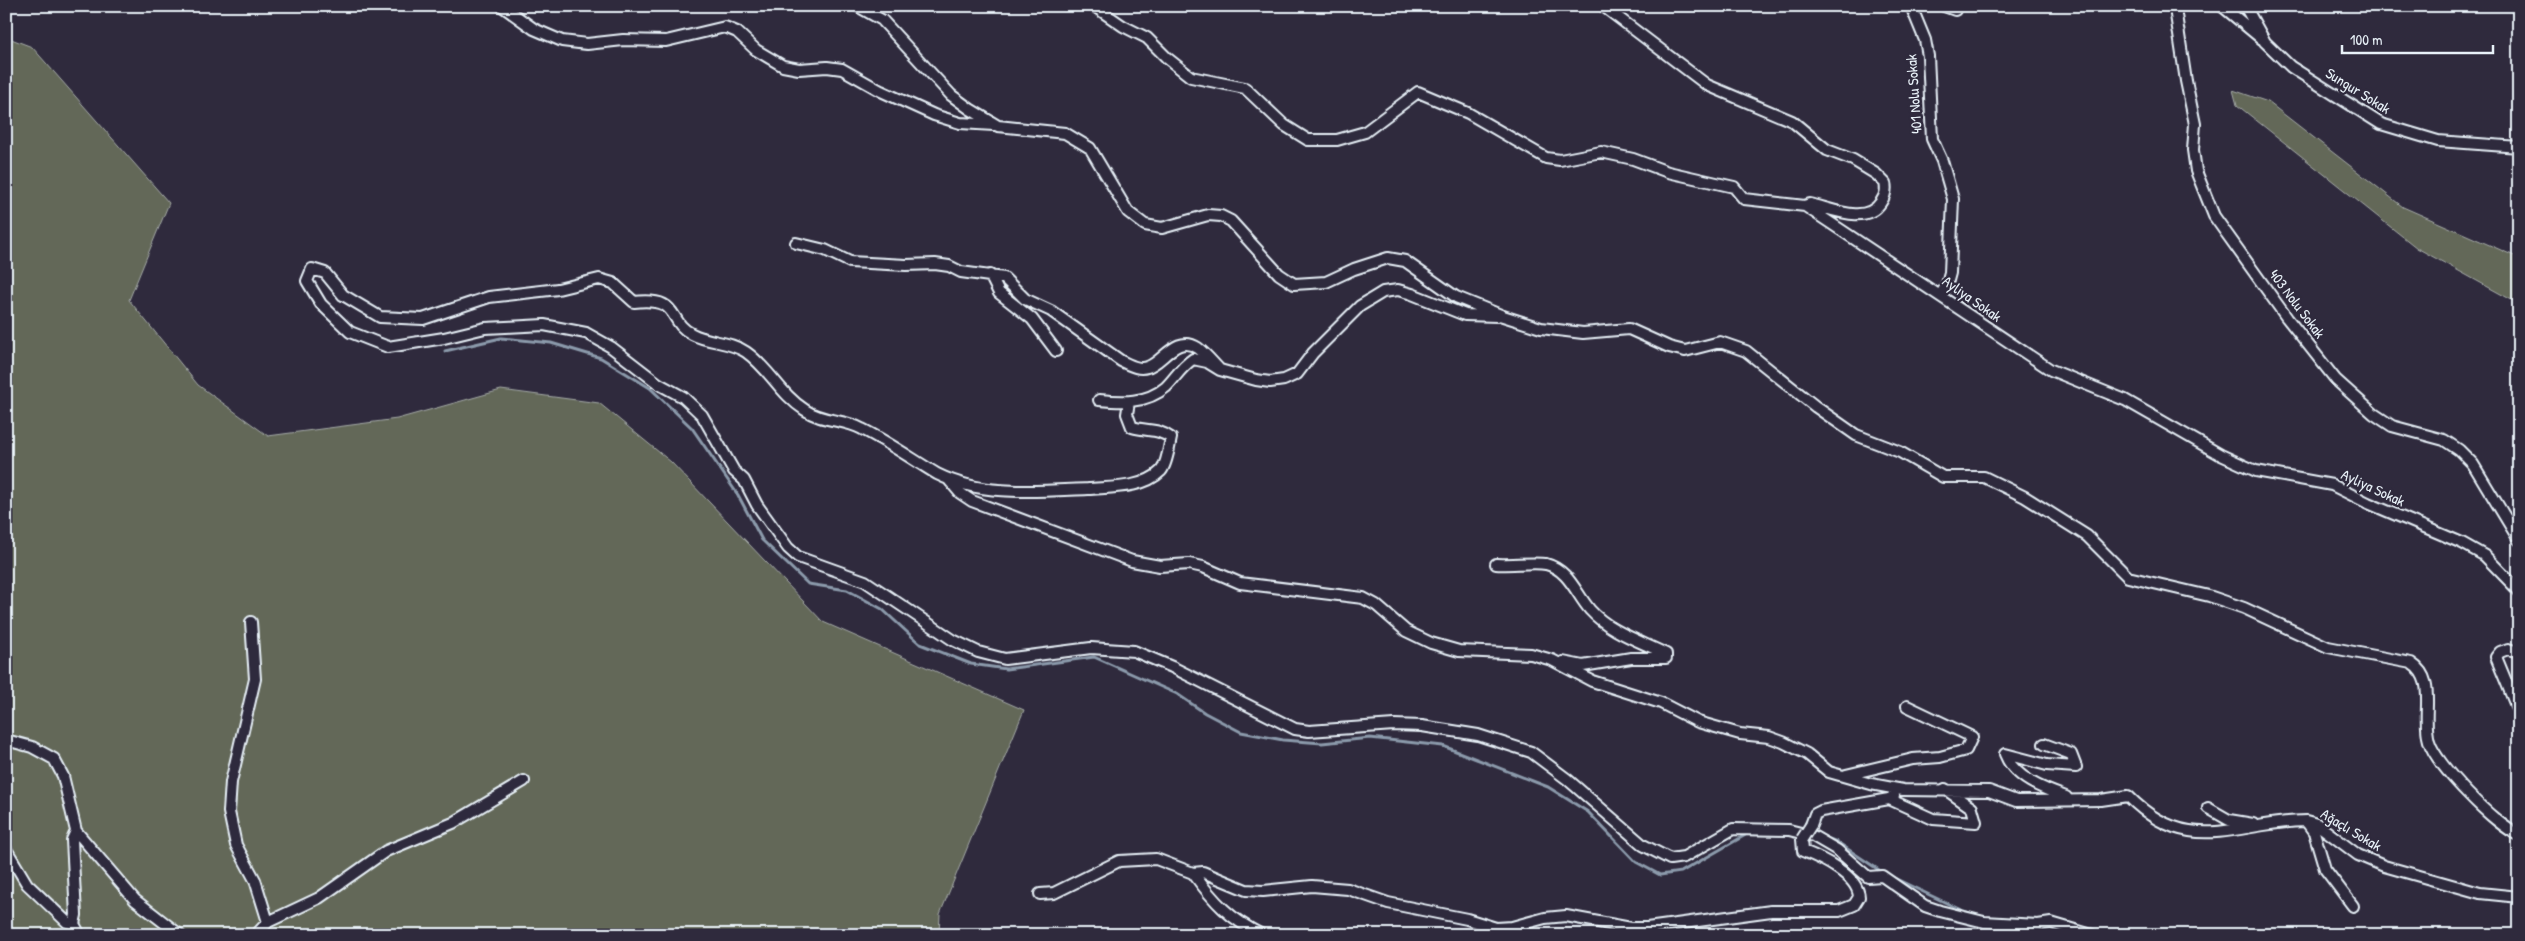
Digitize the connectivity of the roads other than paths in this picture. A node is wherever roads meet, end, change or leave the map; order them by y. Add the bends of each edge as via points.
1 (502, 6) edge
2 (857, 6) edge
3 (1094, 6) edge
4 (1603, 6) edge
5 (1911, 6) edge
6 (1944, 6) edge
7 (2178, 6) edge
8 (2222, 6) edge
9 (2245, 6) edge
10 (1954, 10) dead end
11 (2266, 42) junction
12 (998, 126) junction
13 (2519, 146) edge
14 (1805, 206) junction
15 (796, 243) dead end
16 (990, 275) junction
17 (1940, 296) junction
18 (1503, 316) junction
19 (1056, 351) dead end
20 (1220, 370) junction
21 (1098, 400) dead end
22 (1129, 402) junction
23 (949, 480) junction
24 (2519, 540) edge
25 (1496, 564) dead end
26 (2519, 591) edge
27 (251, 622) dead end
28 (2519, 652) edge
29 (1552, 660) junction
30 (1907, 706) dead end
31 (2519, 713) edge
32 (6, 740) edge
33 (2044, 744) dead end
34 (1843, 776) junction
35 (524, 781) dead end
36 (1945, 789) junction
37 (1903, 790) junction
38 (1889, 799) junction
39 (2072, 799) junction
40 (2208, 808) dead end
41 (2306, 821) junction
42 (2262, 826) junction
43 (76, 831) junction
44 (2519, 835) edge
45 (6, 849) edge
46 (1193, 873) junction
47 (1040, 894) dead end
48 (2519, 897) edge
49 (2353, 906) dead end
50 (268, 922) junction
51 (74, 924) junction
52 (80, 935) edge
53 (180, 935) edge
54 (256, 935) edge
55 (1262, 935) edge
56 (2092, 935) edge

1 - 12 street via 534,30 562,41 587,44 622,40 666,41 725,27 737,32 756,50 783,66 842,69 934,115 960,123
2 - 12 street via 882,20 951,95
3 - 14 street via 1147,38 1191,77 1245,88 1284,125 1308,140 1337,140 1365,132 1418,92 1468,113 1546,158 1560,160 1601,152 1734,188 1744,199
4 - 14 street via 1707,85 1792,121 1827,150 1876,174 1886,188 1878,206 1864,213 1848,214 1810,204
5 - 17 street, 401 Nolu Sokak via 1928,56 1932,139 1953,199 1950,273
6 - 10 street
7 - 24 street, 403 Nolu Sokak via 2178,24 2195,124 2193,150 2196,171 2214,216 2336,380 2392,426 2444,440 2460,450 2473,464
8 - 11 street
9 - 11 street, Sungur Sokak
11 - 13 street, Sungur Sokak via 2291,67 2387,126 2438,141
12 - 18 street via 1065,132 1090,148 1128,212 1145,225 1162,228 1208,215 1221,216 1231,221 1279,274 1294,284 1326,282 1388,258 1405,260 1456,297
14 - 17 street, Ayliya Sokak
15 - 16 street via 824,250 850,262 906,266 935,264 961,272
16 - 19 street via 999,293 1032,319
16 - 20 street via 1004,278 1025,299 1051,311 1134,367 1148,367 1182,345 1197,347
17 - 26 street, Ayliya Sokak via 2051,370 2125,400 2221,455 2256,471 2332,485 2462,543 2485,556
18 - 20 street via 1465,315 1398,290 1383,292 1360,306 1296,374 1284,380 1256,380
18 - 44 street via 1541,328 1583,334 1629,329 1686,351 1720,342 1746,351 1856,435 1900,452 1943,478 1984,477 2025,497 2087,536 2128,577 2209,596 2244,608 2328,647 2411,663 2426,679 2429,743 2438,758 2478,805
20 - 22 street via 1207,362 1193,359 1156,394
21 - 22 street
22 - 23 street via 1126,414 1132,426 1146,431 1160,430 1171,438 1162,470 1138,483 1032,492
23 - 29 street via 972,501 1132,561 1160,566 1189,564 1240,583 1363,598 1406,631 1431,643 1459,651 1531,654
23 - 56 street via 861,428 806,412 746,351 692,334 663,304 648,300 634,302 613,284 599,279 558,289 489,297 436,315 409,319 380,317 343,294 325,273 312,269 307,281 322,304 345,328 388,347 485,328 515,326 559,327 599,339 659,384 683,397 702,415 734,471 744,480 757,505 798,557 865,581 953,640 978,652 1005,659 1091,648 1134,652 1172,667 1295,729 1309,731 1394,725 1478,735 1531,752 1644,845 1670,859 1684,857 1733,829 1796,831 1813,836 1837,850 1868,877 1882,876 1925,906 1984,922 2051,923
25 - 29 street via 1538,564 1558,570 1570,580 1585,604 1600,619 1624,635 1666,654 1666,658 1632,658 1583,666
27 - 50 street via 254,679 231,782 228,812 236,845 255,880
28 - 31 street via 2508,649 2496,657
29 - 34 street via 1592,681 1661,703 1698,722 1783,742 1829,772
30 - 34 street via 1972,737 1966,750
32 - 43 street via 32,747 54,759 63,776
33 - 39 street via 2071,754 2076,767 2005,754 2010,767 2047,790
34 - 37 street
35 - 50 street via 453,823 386,851 319,898
36 - 37 street
36 - 38 street via 1972,808 1976,822 1933,818
36 - 39 street via 1989,791 2016,801
37 - 38 street
38 - 46 street, bridge via 1821,810 1815,814 1802,839 1803,851 1821,858 1856,883 1859,897 1854,905 1839,911 1772,911 1647,928 1566,916 1496,928 1388,903 1348,889 1312,886 1246,890 1203,872
39 - 42 street, Ağaçlı Sokak via 2101,800 2128,796 2141,809 2177,830 2220,832
40 - 42 street via 2229,820
41 - 42 street, Ağaçlı Sokak
41 - 48 street, Ağaçlı Sokak via 2317,824 2358,855 2384,866 2480,893
41 - 49 street via 2314,832 2325,869
43 - 51 street via 72,840
43 - 53 street via 135,900
45 - 51 street via 28,884 67,922
46 - 47 street via 1156,858 1119,861 1054,892
46 - 55 street via 1216,904 1241,925
50 - 54 street
51 - 52 street

